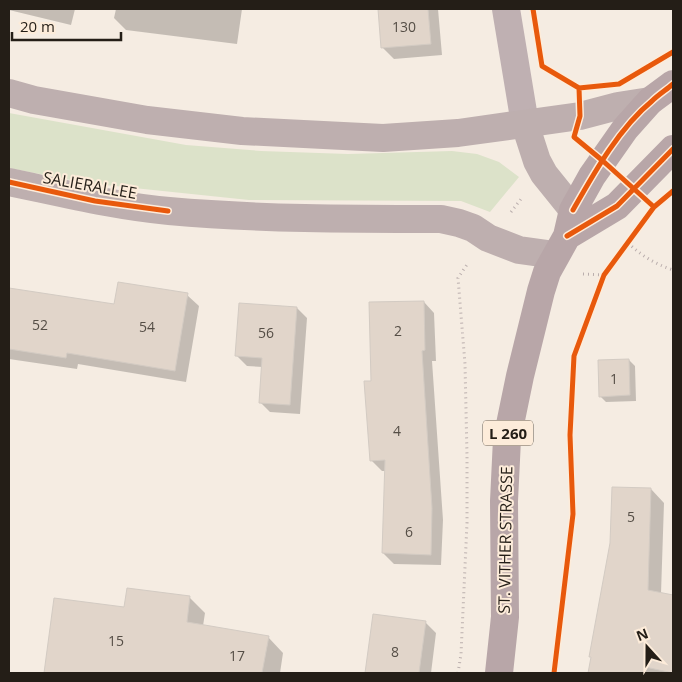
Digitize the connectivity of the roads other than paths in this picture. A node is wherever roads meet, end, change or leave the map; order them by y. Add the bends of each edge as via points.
1 (506, 9) edge
2 (673, 84) edge
3 (9, 93) edge
4 (650, 101) junction
5 (525, 124) junction
6 (673, 149) edge
7 (9, 182) edge
8 (573, 210) junction
9 (561, 246) junction
10 (499, 673) edge

1 - 5 street
2 - 4 main road, L 260
3 - 5 street via 147,120 242,131 383,138
4 - 5 street
4 - 8 main road, L 260 via 625,129
5 - 8 street via 544,174
6 - 9 main road via 618,206
7 - 9 street, SALIERALLEE via 95,201 168,211 309,219 441,220 473,228 488,238 519,250
8 - 9 main road, L 260
9 - 10 main road, ST. VITHER STRASSE / L 260 via 541,291 507,439 505,617

